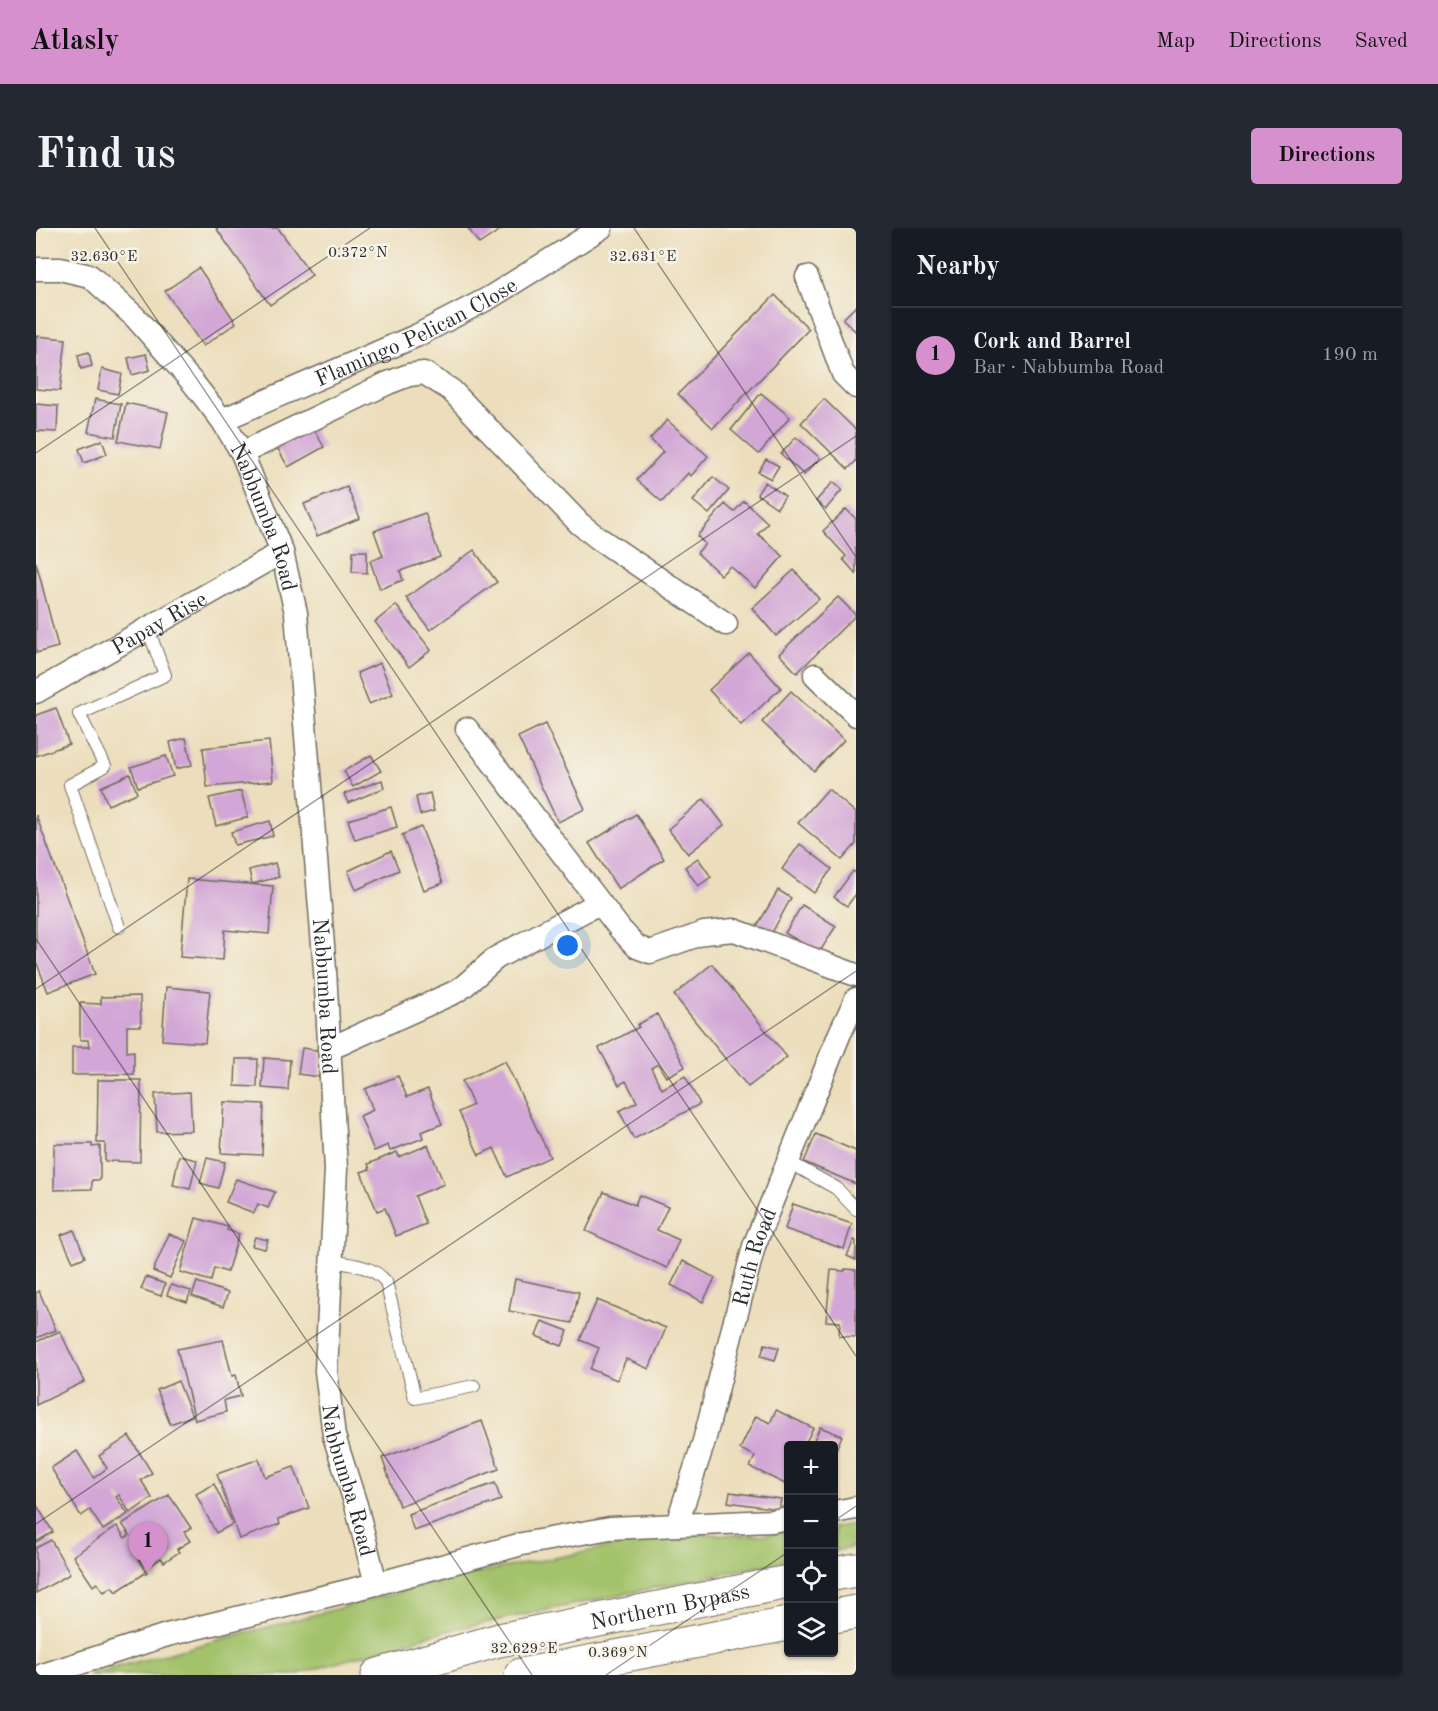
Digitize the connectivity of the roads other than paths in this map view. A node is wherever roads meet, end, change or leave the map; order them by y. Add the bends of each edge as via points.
1 (601, 228) edge
2 (36, 269) edge
3 (807, 277) dead end
4 (856, 387) edge
5 (222, 420) junction
6 (242, 453) junction
7 (282, 552) junction
8 (726, 624) dead end
9 (148, 628) junction
10 (815, 675) dead end
11 (36, 692) edge
12 (856, 716) edge
13 (467, 729) dead end
14 (599, 903) junction
15 (119, 927) dead end
16 (856, 975) edge
17 (856, 999) edge
18 (329, 1049) junction
19 (787, 1161) junction
20 (856, 1209) edge
21 (332, 1261) junction
22 (474, 1386) dead end
23 (856, 1508) edge
24 (838, 1511) edge
25 (784, 1519) edge
26 (677, 1524) junction
27 (856, 1570) edge
28 (838, 1573) edge
29 (784, 1583) edge
30 (376, 1584) junction
31 (856, 1612) edge
32 (838, 1615) edge
33 (784, 1625) edge
34 (43, 1675) edge
35 (378, 1675) edge
36 (521, 1675) edge

1 - 5 street, Flamingo Pelican Close via 489,298 418,335
2 - 5 street, Nabbumba Road via 60,269 90,276 135,317
3 - 4 street via 843,374
5 - 6 street, Nabbumba Road
6 - 7 street, Nabbumba Road
6 - 8 street via 388,383 424,373 451,390 580,524
7 - 9 street, Papay Rise
7 - 18 street, Nabbumba Road via 296,613
9 - 11 street, Papay Rise
9 - 15 lane via 165,675 79,714 105,766 70,785
10 - 12 street
13 - 14 street
14 - 16 street via 637,946 650,952 704,933 734,930
14 - 18 street via 496,958 455,992
17 - 19 street, Ruth Road
18 - 21 street, Nabbumba Road via 336,1169
19 - 20 lane via 836,1188
19 - 26 street, Ruth Road via 754,1246 704,1442
21 - 22 lane via 370,1269 386,1282 415,1398
21 - 30 street, Nabbumba Road via 326,1371 334,1436
23 - 24 street
25 - 26 street
26 - 30 street via 610,1528 522,1544
27 - 28 highway
29 - 35 highway, Northern Bypass via 499,1640
30 - 34 street via 167,1635
31 - 32 highway
33 - 36 highway, Northern Bypass

